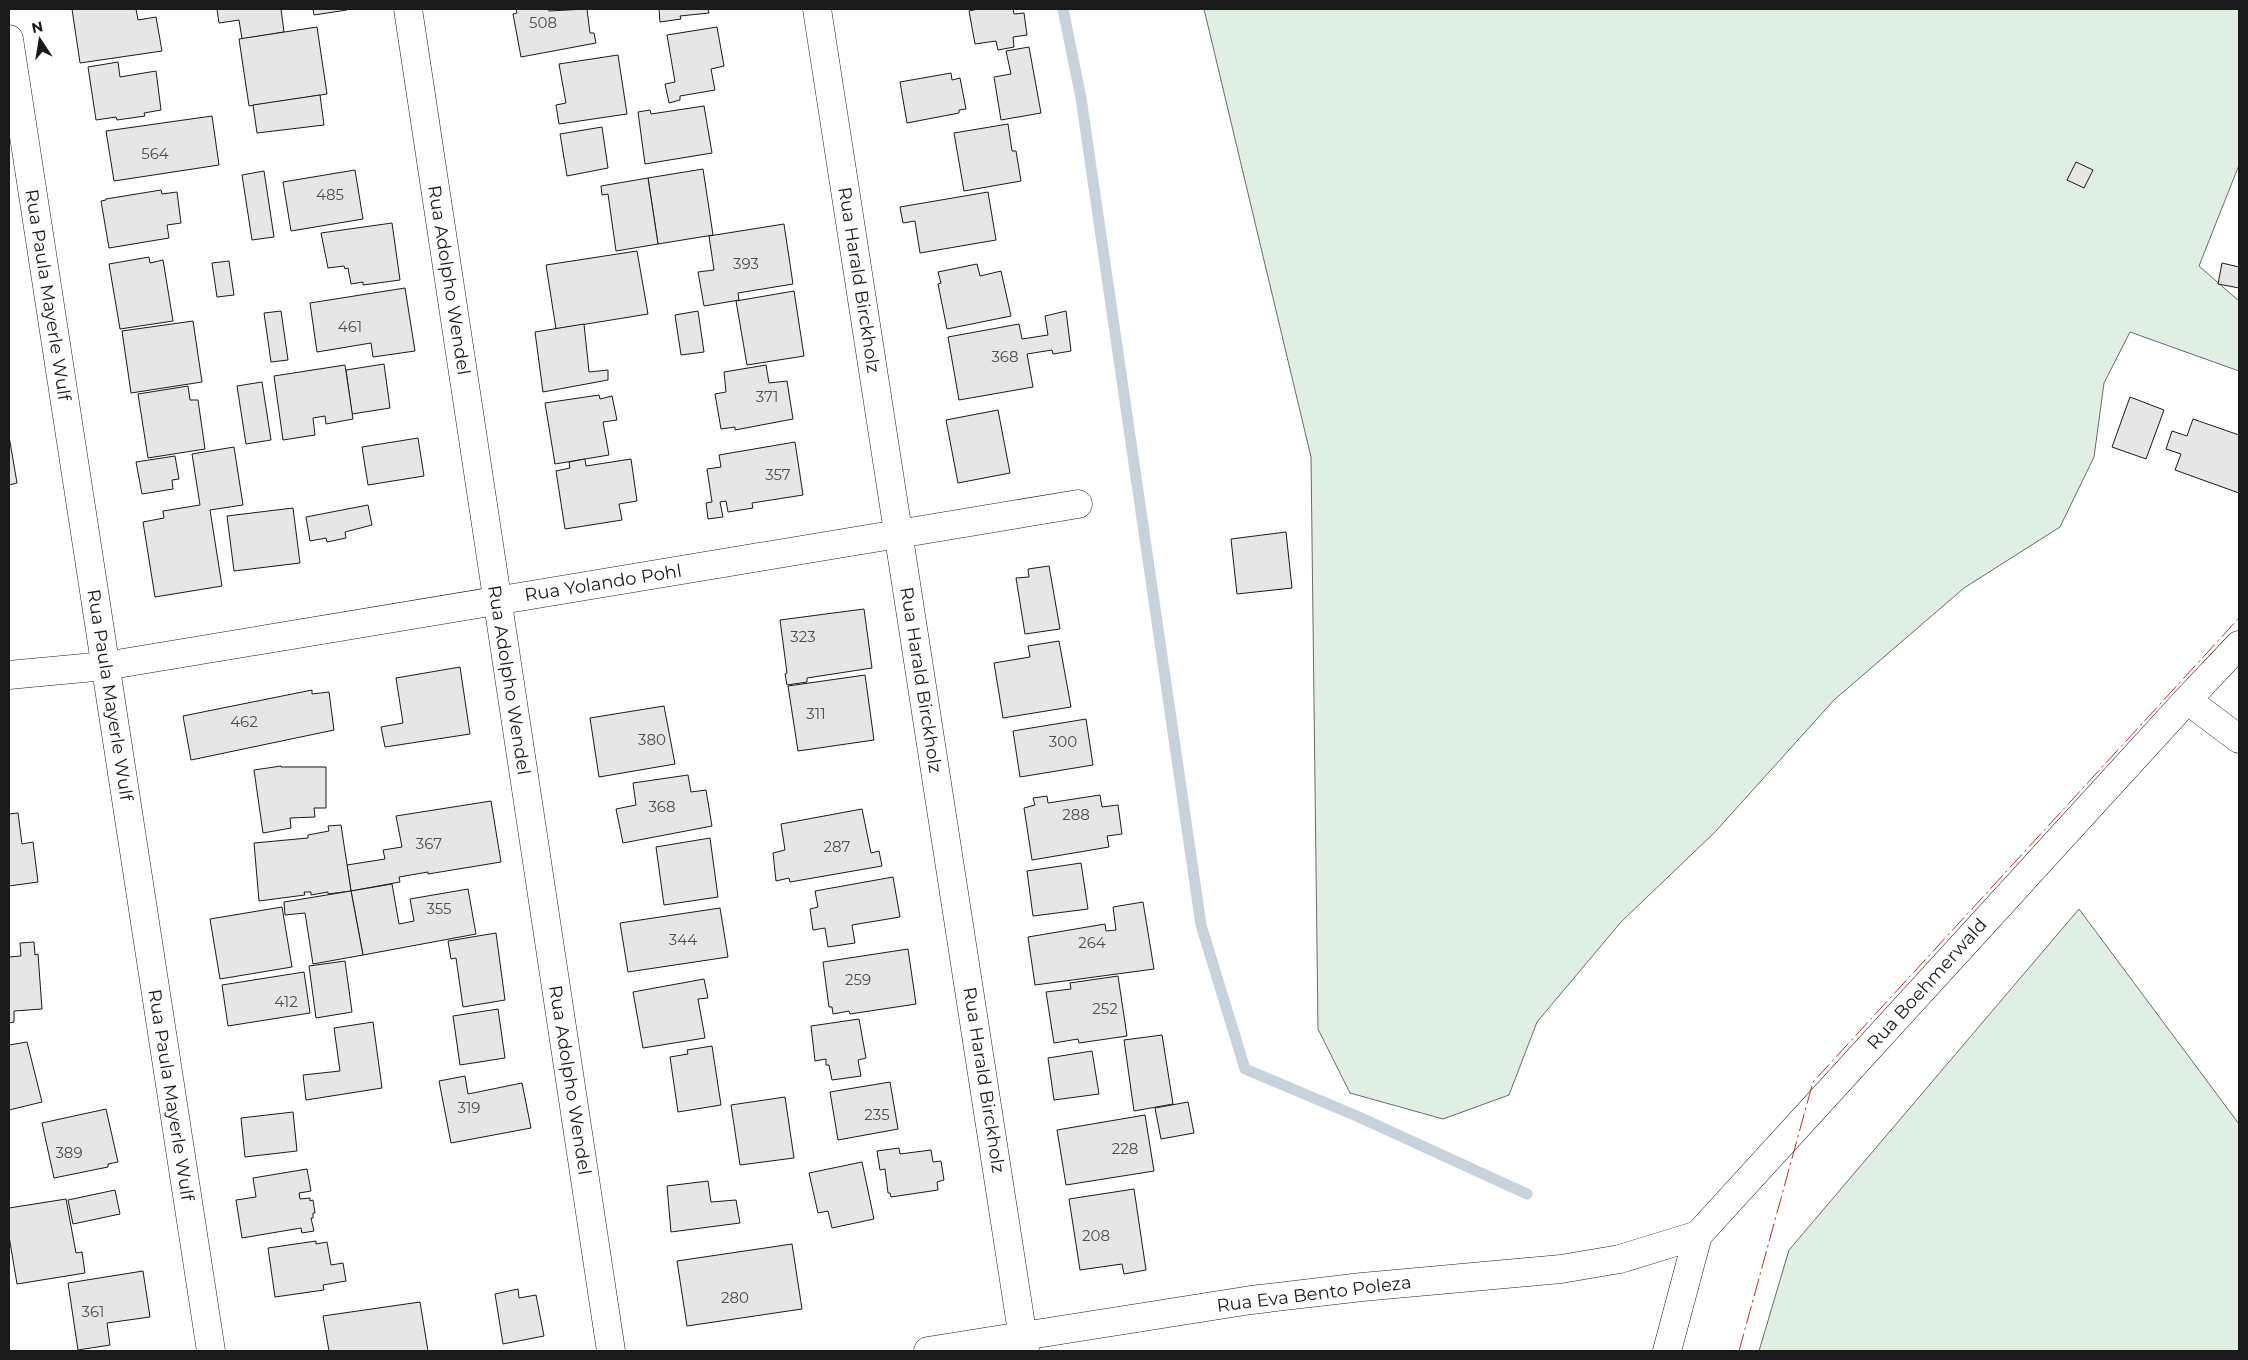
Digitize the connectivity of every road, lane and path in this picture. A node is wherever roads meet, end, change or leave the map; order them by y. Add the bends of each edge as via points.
1 (408, 9) edge
2 (817, 9) edge
3 (9, 39) edge
4 (1078, 504) dead end
5 (899, 534) junction
6 (497, 601) junction
7 (2239, 645) edge
8 (105, 666) junction
9 (9, 675) edge
10 (2187, 700) junction
11 (2239, 739) edge
12 (1698, 1235) junction
13 (1024, 1344) edge
14 (210, 1351) edge
15 (611, 1351) edge
16 (928, 1351) edge
17 (1667, 1351) edge

1 - 6 street, Rua Adolpho Wendel
2 - 5 street, Rua Harald Birckholz
3 - 8 street, Rua Paula Mayerle Wulf
4 - 5 street, Rua Yolando Pohl
5 - 6 street, Rua Yolando Pohl
5 - 13 street, Rua Harald Birckholz
6 - 8 street, Rua Yolando Pohl
6 - 15 street, Rua Adolpho Wendel
7 - 10 street, Rua Boehmerwald
8 - 9 street, Rua Yolando Pohl
8 - 14 street, Rua Paula Mayerle Wulf
10 - 11 street
10 - 12 street, Rua Boehmerwald
12 - 13 street, Rua Eva Bento Poleza via 1620,1259 1561,1269 1251,1300
12 - 17 street, Rua Boehmerwald
13 - 16 street, Rua Eva Bento Poleza

